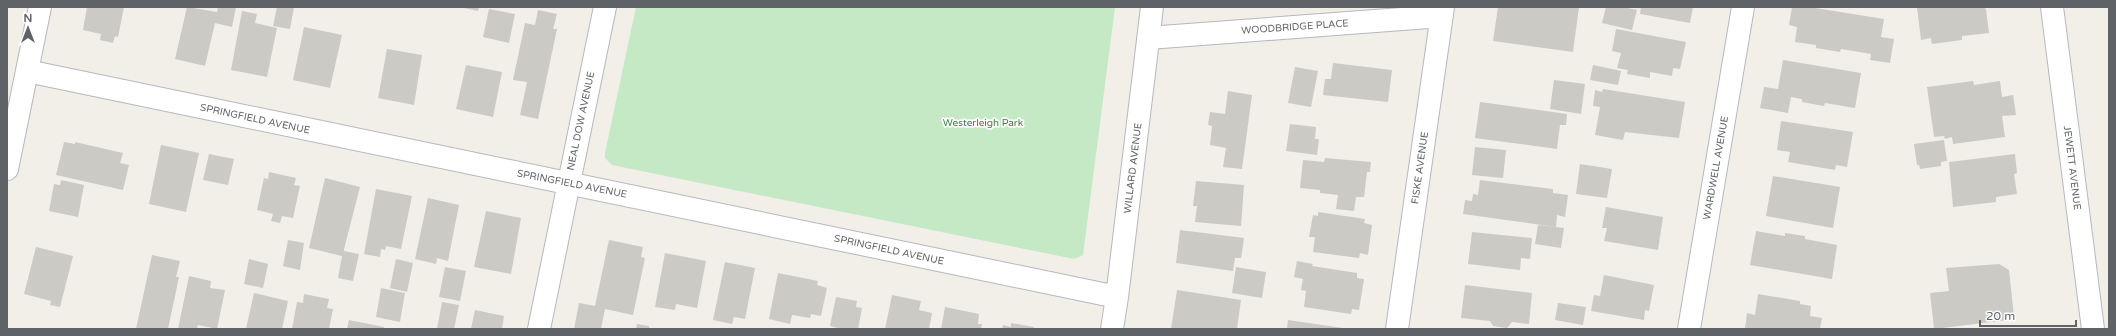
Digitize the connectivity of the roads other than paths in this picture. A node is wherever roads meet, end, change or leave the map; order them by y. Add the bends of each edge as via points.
1 (40, 7) edge
2 (605, 7) edge
3 (1152, 7) edge
4 (1743, 7) edge
5 (2052, 7) edge
6 (1443, 11) edge
7 (1148, 38) junction
8 (27, 71) junction
9 (7, 169) edge
10 (568, 184) junction
11 (1117, 297) junction
12 (539, 329) edge
13 (1112, 329) edge
14 (1397, 329) edge
15 (1689, 329) edge
16 (2093, 329) edge

1 - 8 street
2 - 10 street, NEAL DOW AVENUE
3 - 7 street, WILLARD AVENUE
4 - 15 street, WARDWELL AVENUE
5 - 16 street, JEWETT AVENUE
6 - 7 street, WOODBRIDGE PLACE
6 - 14 street, FISKE AVENUE
7 - 11 street, WILLARD AVENUE
8 - 9 street
8 - 10 street, SPRINGFIELD AVENUE
10 - 11 street, SPRINGFIELD AVENUE
10 - 12 street, NEAL DOW AVENUE
11 - 13 street, WILLARD AVENUE

